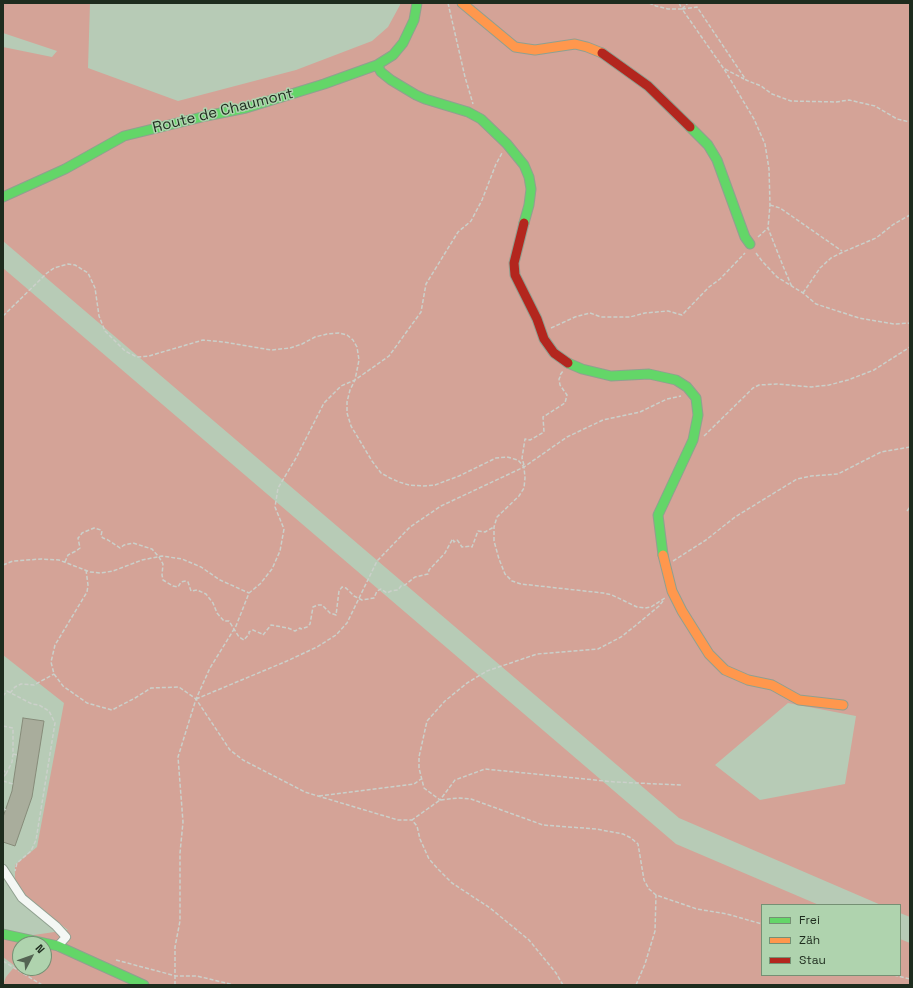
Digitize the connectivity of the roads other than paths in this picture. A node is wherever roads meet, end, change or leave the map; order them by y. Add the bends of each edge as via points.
1 (417, 3) edge
2 (462, 3) edge
3 (377, 65) junction
4 (3, 197) edge
5 (750, 244) road end
6 (843, 705) dead end
7 (3, 868) edge
8 (3, 934) edge
9 (58, 946) junction
10 (144, 985) edge

1 - 3 street, Route de Chaumont via 414,20 403,43 393,55
2 - 5 street via 515,46 524,50 570,44 587,47 601,53 648,86 708,146 717,160 745,237
3 - 4 street, Route de Chaumont via 246,108 124,136 65,169
3 - 6 street via 390,80 425,99 468,112 481,119 508,144 524,165 531,189 530,205 514,263 515,275 544,339 554,353 582,369 611,376 648,374 666,377 680,382 692,392 698,415 693,440 658,515 663,559 672,591 682,612 709,654 725,670 748,680 772,685 799,700
7 - 9 street via 22,898 66,937
8 - 9 street
9 - 10 street

